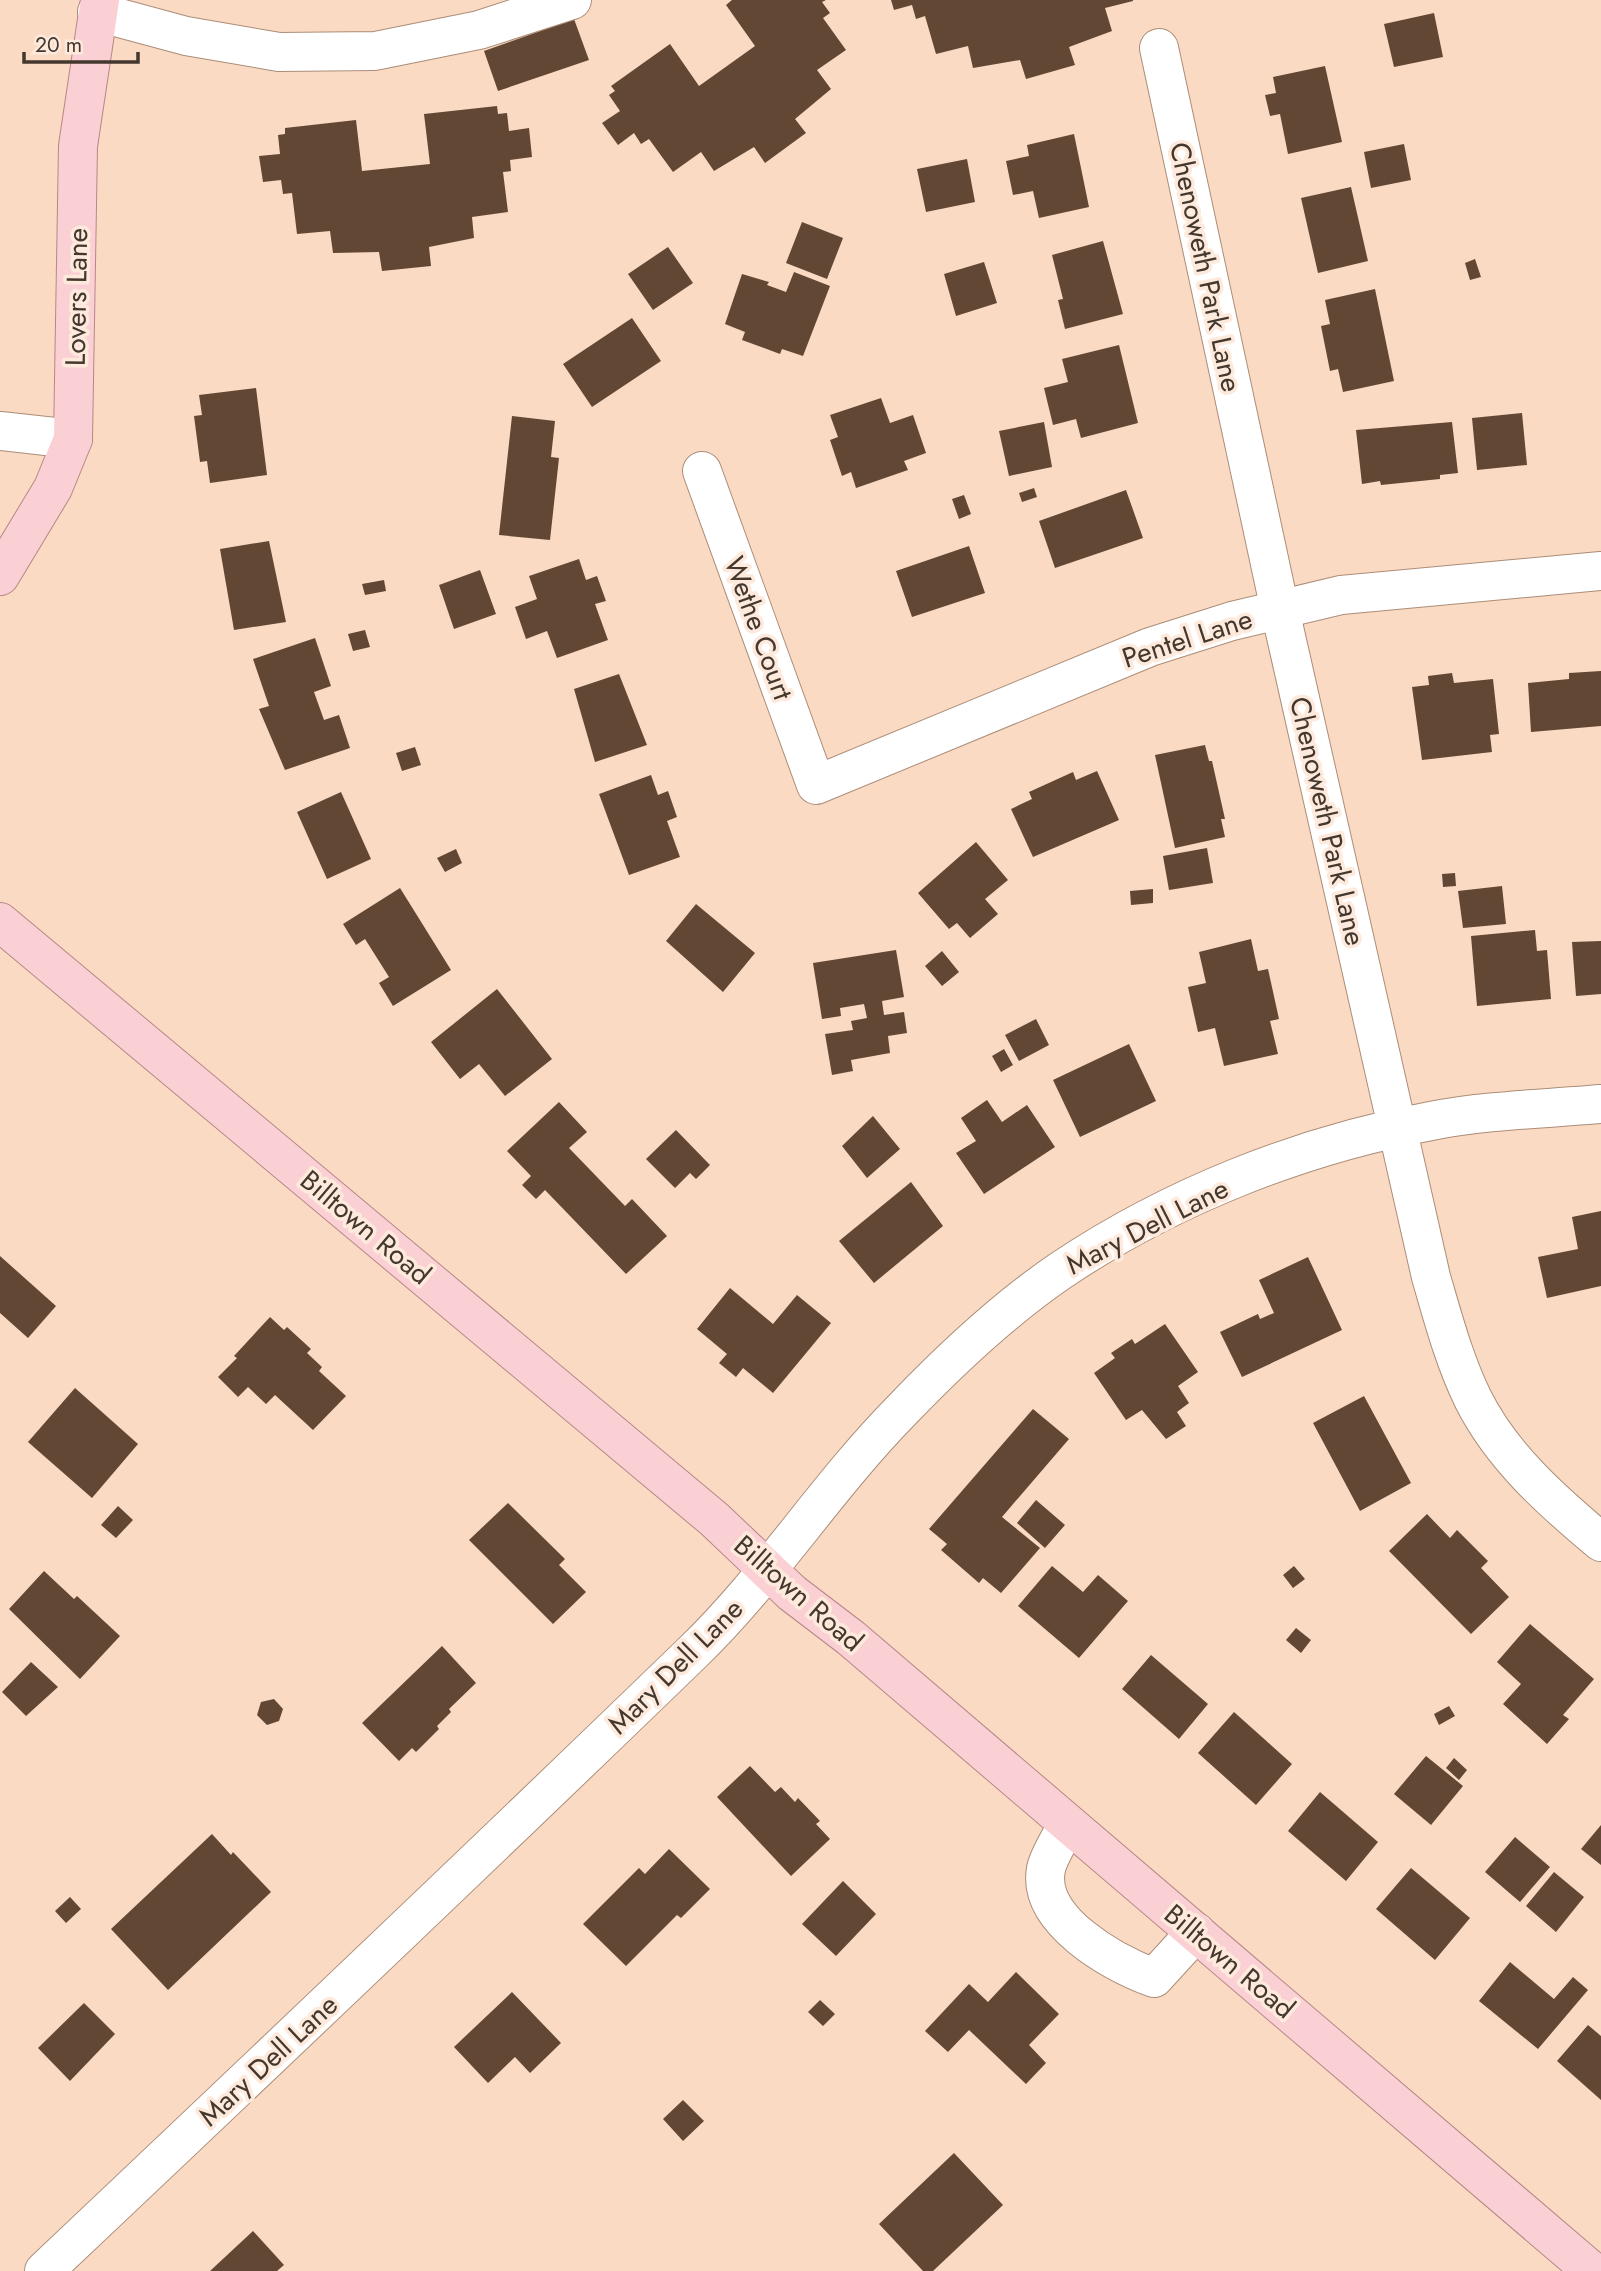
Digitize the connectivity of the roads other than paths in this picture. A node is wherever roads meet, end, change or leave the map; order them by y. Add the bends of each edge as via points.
1 (559, 2) edge
2 (98, 6) edge
3 (1159, 48) dead end
4 (0, 431) edge
5 (72, 439) junction
6 (702, 471) dead end
7 (1590, 573) edge
8 (0, 576) edge
9 (1280, 610) junction
10 (817, 786) joint
11 (0, 922) edge
12 (1601, 1104) edge
13 (1397, 1129) junction
14 (1601, 1542) edge
15 (767, 1569) junction
16 (1068, 1825) junction
17 (1196, 1931) junction
18 (44, 2271) edge
19 (1592, 2271) edge

1 - 2 street via 479,30 375,51 279,52 186,36
2 - 5 main road, Lovers Lane via 78,146
3 - 9 street, Chenoweth Park Lane
4 - 5 street
5 - 8 main road, Lovers Lane via 53,488
6 - 10 street, Wethe Court
7 - 9 street, Pentel Lane via 1340,596
9 - 10 street, Pentel Lane via 1150,648
9 - 13 street, Chenoweth Park Lane
11 - 15 main road, Billtown Road via 714,1519
12 - 13 street, Mary Dell Lane via 1433,1120
13 - 14 street, Chenoweth Park Lane via 1431,1277 1474,1400 1521,1468
13 - 15 street, Mary Dell Lane via 1317,1149 1198,1195 1057,1273 987,1328 901,1411 823,1497
15 - 16 main road, Billtown Road
15 - 18 street, Mary Dell Lane via 703,1642 427,1910
16 - 17 main road, Billtown Road
16 - 17 street via 1046,1869 1049,1899 1078,1936 1119,1965 1154,1978
17 - 19 main road, Billtown Road

